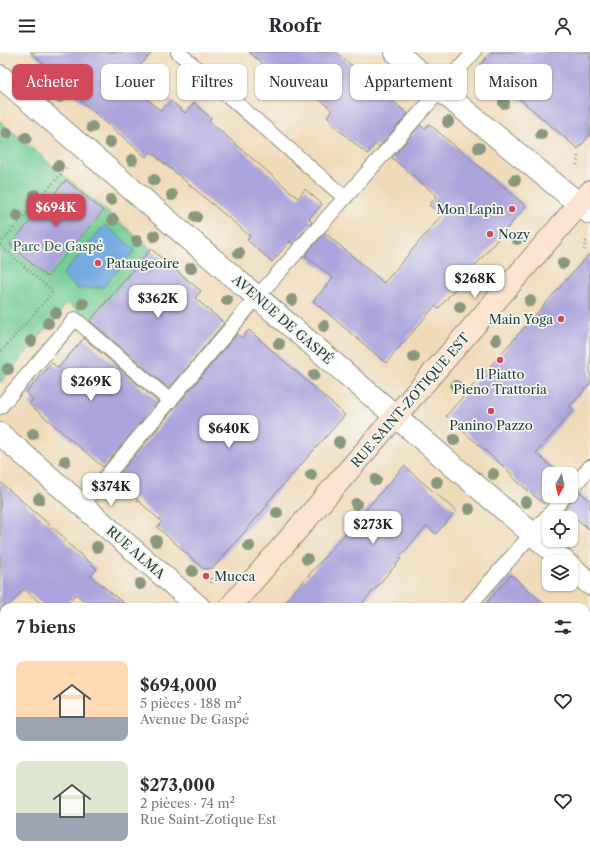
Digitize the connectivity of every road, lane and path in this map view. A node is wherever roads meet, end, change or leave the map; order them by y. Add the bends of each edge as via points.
1 (178, 52) edge
2 (396, 52) edge
3 (474, 52) edge
4 (410, 64) edge
5 (463, 64) edge
6 (0, 76) edge
7 (431, 100) edge
8 (453, 100) edge
9 (578, 156) dead end
10 (577, 165) dead end
11 (67, 167) dead end
12 (345, 198) junction
13 (586, 203) edge
14 (586, 241) dead end
15 (0, 244) edge
16 (584, 250) dead end
17 (257, 297) junction
18 (0, 353) edge
19 (170, 401) junction
20 (0, 407) edge
21 (396, 416) junction
22 (0, 434) edge
23 (590, 467) edge
24 (578, 481) edge
25 (559, 503) edge
26 (82, 505) junction
27 (532, 534) junction
28 (557, 555) edge
29 (578, 573) edge
30 (590, 584) edge
31 (194, 603) edge
32 (233, 603) edge
33 (472, 603) edge

1 - 12 lane
2 - 4 street
3 - 5 lane
6 - 17 street, AVENUE DE GASPÉ
7 - 12 lane
8 - 13 street
9 - 10 path
11 - 15 path
12 - 17 lane
13 - 21 street, RUE SAINT-ZOTIQUE EST
14 - 16 path
15 - 18 path via 53,292
17 - 19 lane
17 - 21 street, AVENUE DE GASPÉ
19 - 20 lane via 75,319
19 - 26 lane
21 - 27 street, AVENUE DE GASPÉ
21 - 32 street, RUE SAINT-ZOTIQUE EST
22 - 26 street, RUE ALMA
23 - 24 lane
25 - 27 lane
26 - 31 street, RUE ALMA
27 - 28 street, AVENUE DE GASPÉ
27 - 33 lane
29 - 30 street

